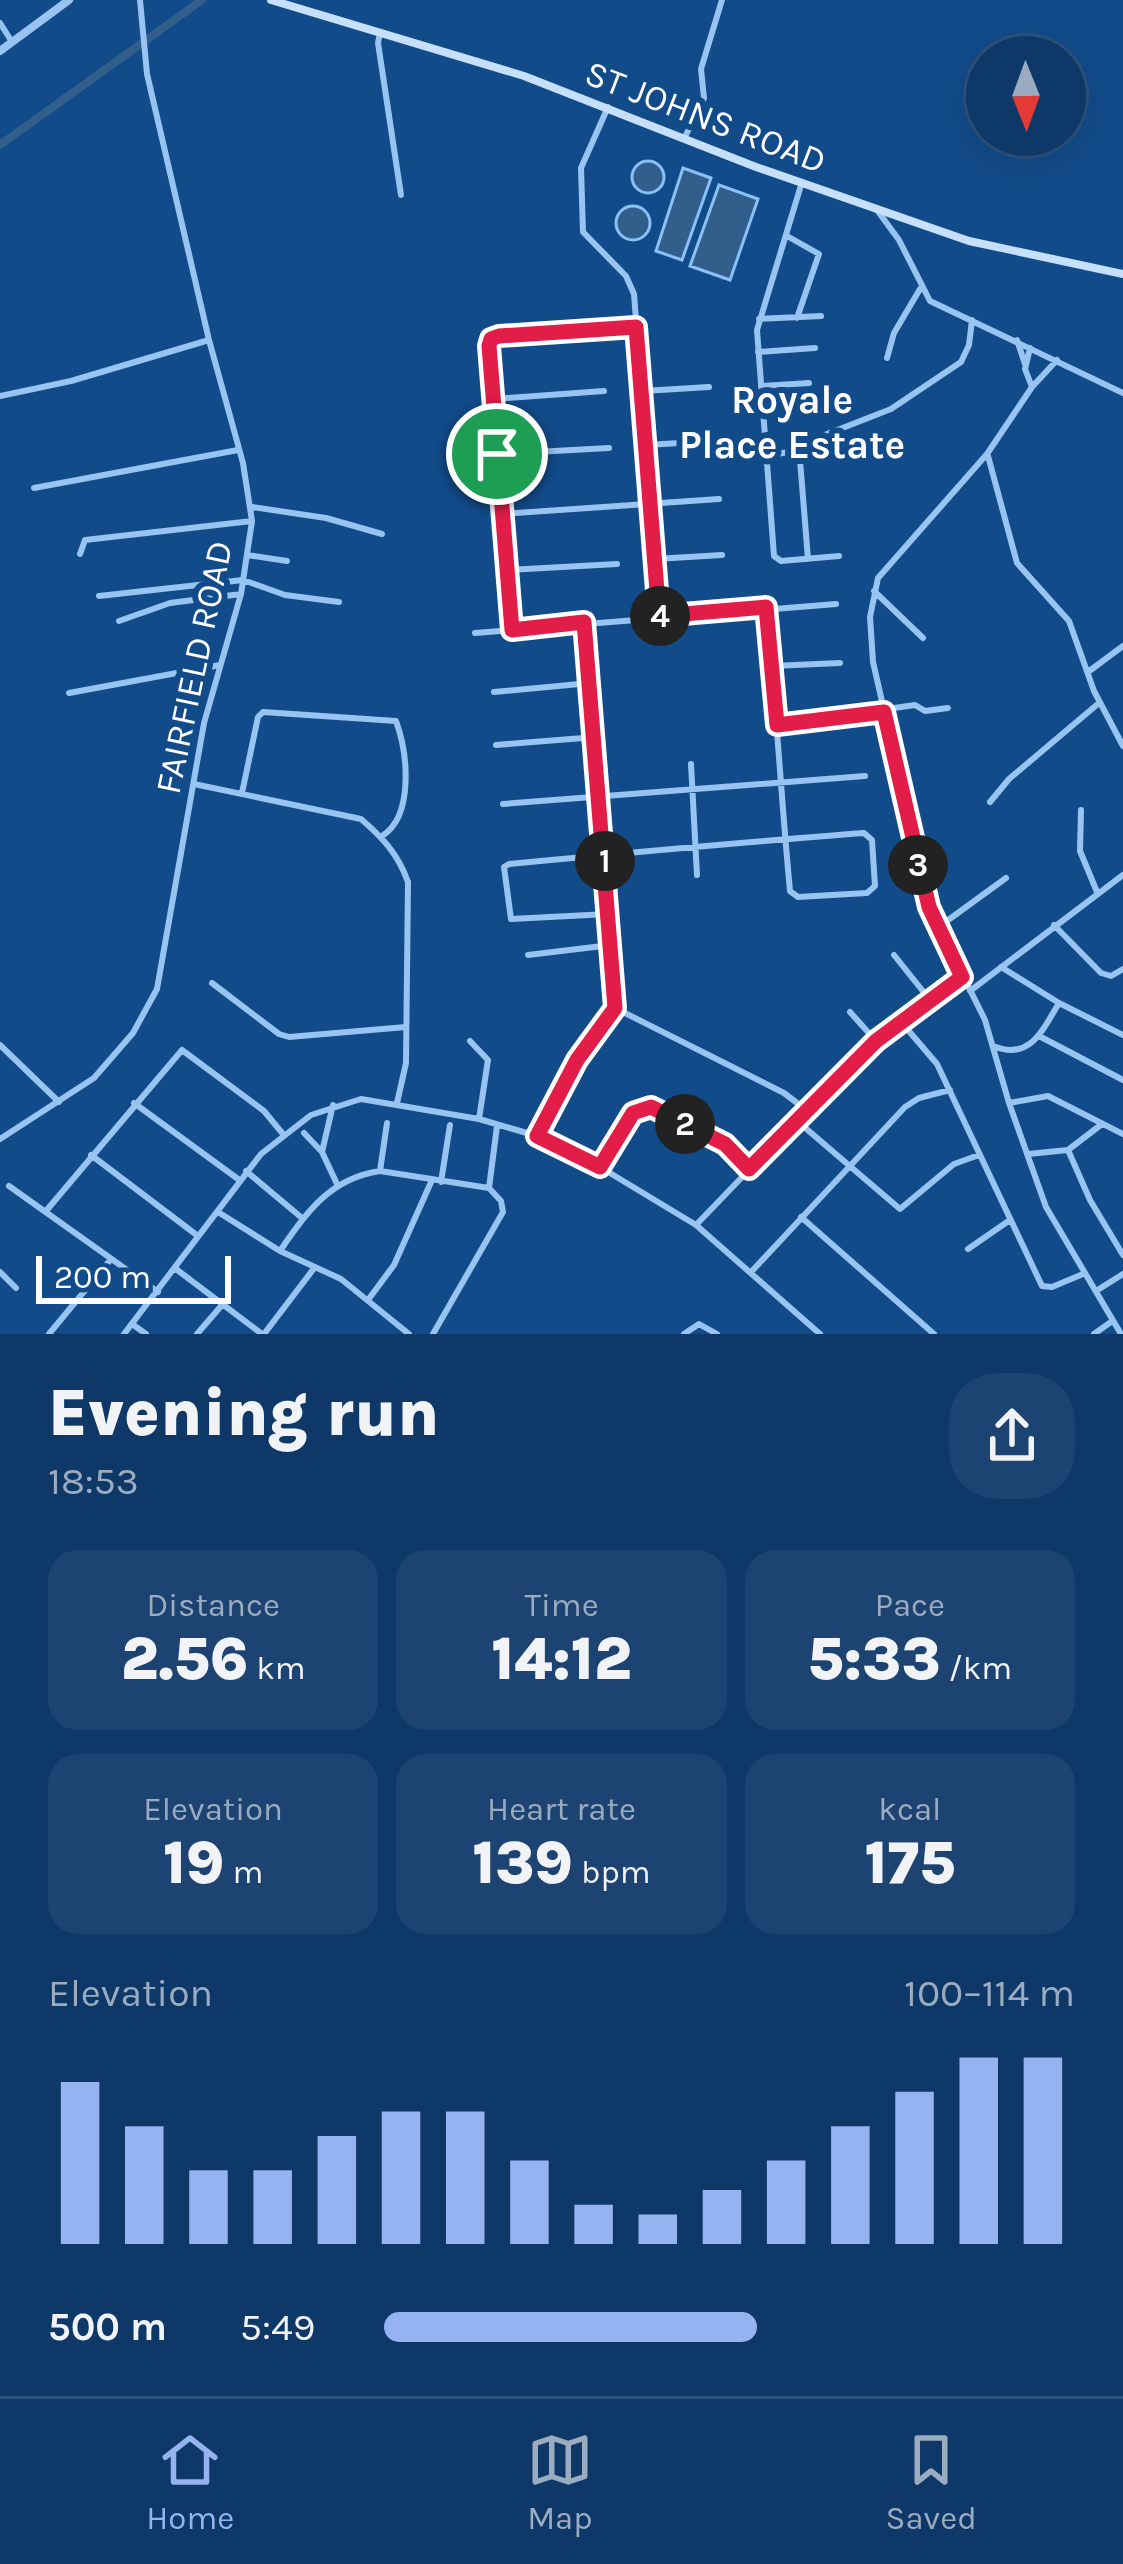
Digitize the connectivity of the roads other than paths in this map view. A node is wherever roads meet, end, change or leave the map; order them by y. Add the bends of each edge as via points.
1 (69, 0) edge
2 (140, 0) edge
3 (271, 0) edge
4 (722, 0) edge
5 (0, 23) edge
6 (380, 33) junction
7 (12, 42) junction
8 (0, 50) edge
9 (608, 107) junction
10 (685, 137) junction
11 (802, 182) junction
12 (401, 195) dead end
13 (875, 207) junction
14 (787, 236) junction
15 (1123, 274) edge
16 (920, 289) junction
17 (821, 316) dead end
18 (797, 318) junction
19 (759, 319) junction
20 (972, 320) junction
21 (636, 327) junction
22 (209, 340) junction
23 (1017, 340) junction
24 (1030, 347) junction
25 (815, 348) dead end
26 (758, 352) junction
27 (887, 358) dead end
28 (1057, 360) junction
29 (1025, 364) junction
30 (809, 383) dead end
31 (761, 386) junction
32 (709, 387) dead end
33 (1032, 387) junction
34 (604, 391) dead end
35 (643, 391) junction
36 (1123, 393) edge
37 (0, 396) edge
38 (494, 399) junction
39 (822, 436) dead end
40 (714, 441) dead end
41 (646, 445) junction
42 (609, 448) dead end
43 (238, 450) junction
44 (497, 454) junction
45 (987, 454) junction
46 (764, 456) junction
47 (34, 488) dead end
48 (719, 499) dead end
49 (650, 504) junction
50 (253, 507) junction
51 (502, 514) junction
52 (252, 521) junction
53 (382, 534) dead end
54 (80, 554) dead end
55 (247, 555) junction
56 (722, 555) dead end
57 (839, 556) dead end
58 (655, 559) junction
59 (808, 559) junction
60 (287, 561) dead end
61 (617, 564) dead end
62 (507, 570) junction
63 (243, 580) junction
64 (874, 591) junction
65 (241, 594) junction
66 (99, 596) dead end
67 (339, 602) dead end
68 (836, 604) dead end
69 (766, 607) junction
70 (659, 616) junction
71 (119, 621) dead end
72 (584, 622) junction
73 (512, 630) junction
74 (475, 633) dead end
75 (923, 638) dead end
76 (1123, 646) edge
77 (840, 663) dead end
78 (220, 665) junction
79 (772, 666) junction
80 (1088, 672) junction
81 (590, 683) junction
82 (494, 692) dead end
83 (69, 693) dead end
84 (1099, 703) junction
85 (948, 708) dead end
86 (884, 712) junction
87 (777, 725) junction
88 (596, 737) junction
89 (496, 745) dead end
90 (1123, 746) edge
91 (691, 764) dead end
92 (865, 776) dead end
93 (779, 783) junction
94 (194, 784) junction
95 (692, 788) junction
96 (242, 793) junction
97 (601, 797) junction
98 (990, 802) dead end
99 (503, 804) dead end
100 (1081, 810) dead end
101 (382, 836) junction
102 (785, 838) junction
103 (695, 849) junction
104 (604, 855) junction
105 (697, 875) dead end
106 (1006, 878) dead end
107 (1122, 880) edge
108 (1097, 892) junction
109 (608, 914) junction
110 (1054, 925) junction
111 (940, 926) junction
112 (611, 945) junction
113 (528, 955) dead end
114 (894, 955) dead end
115 (1000, 967) junction
116 (1123, 969) edge
117 (962, 977) junction
118 (212, 982) dead end
119 (970, 992) junction
120 (930, 1000) junction
121 (1059, 1004) junction
122 (615, 1008) junction
123 (850, 1012) dead end
124 (901, 1022) junction
125 (406, 1027) junction
126 (1123, 1035) edge
127 (1039, 1036) junction
128 (470, 1041) dead end
129 (876, 1041) junction
130 (0, 1045) edge
131 (993, 1046) junction
132 (1123, 1080) edge
133 (950, 1090) junction
134 (59, 1102) junction
135 (134, 1103) junction
136 (397, 1103) junction
137 (1009, 1103) junction
138 (332, 1105) junction
139 (806, 1108) junction
140 (478, 1119) junction
141 (796, 1120) junction
142 (388, 1123) dead end
143 (1102, 1124) junction
144 (451, 1125) dead end
145 (497, 1125) junction
146 (304, 1133) dead end
147 (283, 1134) junction
148 (1123, 1134) edge
149 (537, 1136) junction
150 (0, 1139) edge
151 (1068, 1150) junction
152 (322, 1152) junction
153 (92, 1154) junction
154 (1028, 1154) junction
155 (979, 1155) junction
156 (851, 1164) junction
157 (600, 1167) junction
158 (749, 1169) junction
159 (246, 1171) junction
160 (380, 1171) junction
161 (239, 1180) junction
162 (436, 1181) junction
163 (337, 1184) junction
164 (9, 1186) dead end
165 (489, 1188) junction
166 (46, 1211) junction
167 (218, 1212) junction
168 (802, 1217) junction
169 (302, 1218) junction
170 (1010, 1220) junction
171 (696, 1225) junction
172 (200, 1237) junction
173 (968, 1249) dead end
174 (280, 1251) junction
175 (1123, 1255) edge
176 (111, 1259) junction
177 (315, 1267) junction
178 (176, 1269) junction
179 (0, 1272) edge
180 (751, 1272) junction
181 (1083, 1274) junction
182 (1123, 1274) edge
183 (16, 1288) dead end
184 (158, 1292) junction
185 (1094, 1292) junction
186 (368, 1300) junction
187 (222, 1305) junction
188 (1112, 1321) junction
189 (132, 1324) junction
190 (714, 1331) edge
191 (49, 1334) edge
192 (124, 1334) edge
193 (146, 1334) edge
194 (197, 1334) edge
195 (263, 1334) edge
196 (409, 1334) edge
197 (433, 1334) edge
198 (684, 1334) edge
199 (820, 1334) edge
200 (934, 1334) edge
201 (1094, 1334) edge
202 (1121, 1334) edge

1 - 7 street
2 - 22 street, FAIRFIELD ROAD via 147,74
3 - 6 main road, ST JOHNS ROAD
4 - 10 street via 701,69 704,98
5 - 7 street
6 - 9 main road, ST JOHNS ROAD
6 - 12 street
7 - 8 street
9 - 10 main road, ST JOHNS ROAD
9 - 21 street via 581,168 583,232 626,276
10 - 11 main road, ST JOHNS ROAD
11 - 13 main road, ST JOHNS ROAD
11 - 14 street
13 - 15 main road, ST JOHNS ROAD via 996,248
13 - 16 street
14 - 18 street via 819,254
14 - 19 street
16 - 20 street
16 - 27 street
17 - 18 street
18 - 19 street
19 - 26 street
20 - 23 street
20 - 39 street via 961,362 891,410
21 - 35 street
21 - 38 street via 491,339
22 - 37 street
22 - 43 street, FAIRFIELD ROAD
23 - 24 street
23 - 29 street
24 - 28 street
24 - 29 street
25 - 26 street
26 - 31 street
28 - 33 street
28 - 36 street
29 - 33 street
30 - 31 street
31 - 46 street
32 - 35 street
33 - 45 street
34 - 38 street
35 - 41 street
38 - 44 street
40 - 41 street
41 - 49 street
42 - 44 street
43 - 47 street
43 - 50 street, FAIRFIELD ROAD
44 - 51 street
45 - 64 street
45 - 80 street via 1017,563 1069,621
46 - 59 street via 774,556
46 - 59 street via 789,452 800,460
48 - 49 street
49 - 51 street
49 - 58 street
50 - 52 street, FAIRFIELD ROAD
50 - 53 street
51 - 62 street
52 - 54 street via 85,540
52 - 55 street, FAIRFIELD ROAD
55 - 60 street
55 - 63 street, FAIRFIELD ROAD
56 - 58 street
57 - 59 street
58 - 70 street
61 - 62 street
62 - 73 street
63 - 65 street, FAIRFIELD ROAD
63 - 66 street
63 - 67 street
64 - 75 street
64 - 86 street via 873,662
65 - 71 street via 150,607
65 - 78 street, FAIRFIELD ROAD
68 - 69 street
69 - 70 street
69 - 79 street
70 - 72 street
72 - 73 street
72 - 81 street
73 - 74 street
76 - 80 street
77 - 79 street
78 - 83 street
78 - 94 street, FAIRFIELD ROAD
79 - 87 street
80 - 84 street
81 - 82 street
81 - 88 street
84 - 90 street
84 - 98 street
85 - 86 street
86 - 87 street
86 - 111 street
87 - 93 street
88 - 89 street
88 - 97 street
91 - 95 street
92 - 93 street
93 - 95 street
93 - 102 street
94 - 96 street
94 - 134 street, FAIRFIELD ROAD via 158,989 133,1034 94,1078
95 - 97 street
95 - 103 street
96 - 101 street via 361,819
96 - 101 street via 263,712 396,721 404,808
97 - 99 street
97 - 104 street
100 - 108 street via 1080,851
101 - 125 street via 408,882
102 - 102 street via 864,832 872,839 875,886 793,896
102 - 103 street
103 - 104 street
103 - 105 street
104 - 109 street
104 - 109 street via 508,864 502,874 511,919
106 - 111 street
107 - 108 street
108 - 110 street
109 - 112 street
110 - 115 street
110 - 116 street via 1101,973
111 - 117 street
112 - 113 street
112 - 122 street
114 - 120 street
115 - 119 street
115 - 121 street
117 - 119 street
117 - 120 street
118 - 125 street via 289,1037
119 - 131 street
120 - 124 street
121 - 126 street
121 - 127 street
122 - 139 street
122 - 149 street
123 - 129 street
124 - 129 street
124 - 133 street
125 - 136 street
127 - 131 street via 1014,1052
127 - 132 street
128 - 140 street via 488,1060
129 - 139 street
130 - 134 street
131 - 137 street
133 - 155 street
133 - 156 street via 905,1107
134 - 150 street, FAIRFIELD ROAD
135 - 147 street via 182,1050
135 - 153 street
135 - 161 street
136 - 138 street
136 - 140 street
137 - 143 street via 1048,1096
137 - 154 street
138 - 147 street
138 - 152 street
139 - 141 street
140 - 145 street
141 - 156 street
141 - 158 street
142 - 160 street
143 - 148 street
143 - 151 street
144 - 162 street
145 - 149 street
145 - 165 street
146 - 152 street
147 - 159 street
149 - 157 street
151 - 154 street
151 - 175 street
152 - 163 street
153 - 166 street
153 - 172 street
154 - 181 street
155 - 156 street via 954,1164 900,1210
155 - 170 street
156 - 168 street
157 - 158 street via 633,1113 651,1107 725,1144
157 - 171 street
158 - 171 street
159 - 161 street
159 - 169 street
160 - 162 street
160 - 163 street
161 - 167 street
162 - 165 street
162 - 186 street
163 - 169 street
164 - 166 street
165 - 197 street via 503,1212
166 - 176 street
167 - 172 street
167 - 174 street
168 - 180 street
168 - 200 street
169 - 174 street
170 - 173 street
170 - 181 street via 1042,1286
171 - 180 street
172 - 178 street
174 - 177 street
176 - 184 street
176 - 191 street
177 - 186 street
177 - 195 street
178 - 184 street
178 - 187 street
179 - 183 street
180 - 199 street
181 - 185 street
182 - 185 street
184 - 189 street
185 - 188 street
186 - 196 street
187 - 194 street
187 - 195 street
188 - 201 street
188 - 202 street
189 - 192 street
189 - 193 street
190 - 198 street via 699,1324

